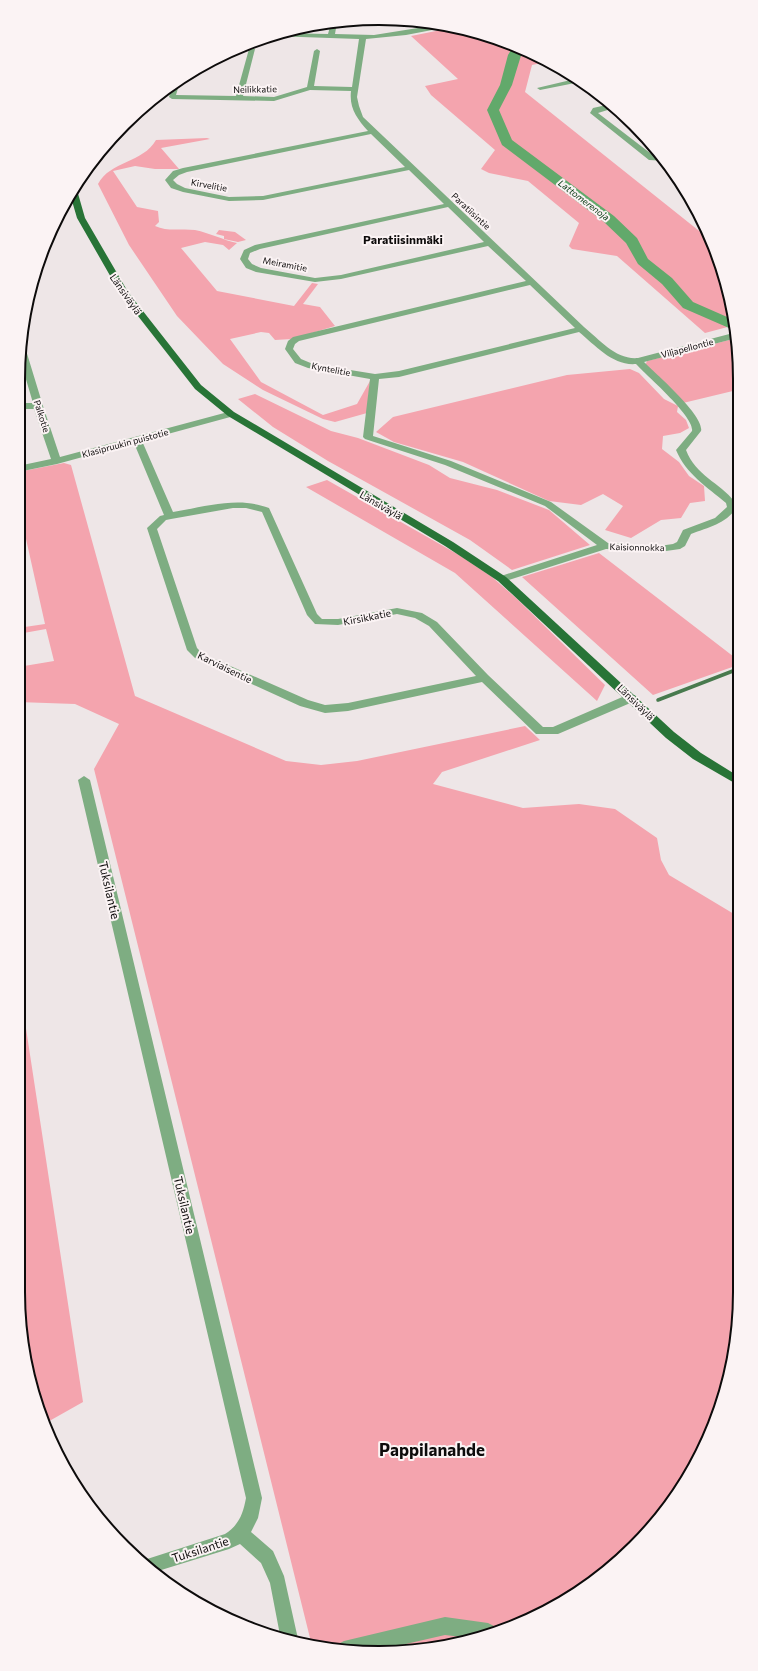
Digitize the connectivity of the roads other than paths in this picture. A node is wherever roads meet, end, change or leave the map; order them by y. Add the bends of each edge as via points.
1 (332, 28) edge
2 (429, 29) edge
3 (295, 35) edge
4 (330, 36) junction
5 (363, 36) junction
6 (252, 49) dead end
7 (317, 51) dead end
8 (571, 82) edge
9 (310, 88) junction
10 (540, 88) dead end
11 (355, 89) junction
12 (174, 90) edge
13 (239, 98) junction
14 (606, 108) edge
15 (373, 132) junction
16 (656, 158) edge
17 (409, 168) junction
18 (75, 197) edge
19 (450, 205) junction
20 (490, 243) junction
21 (532, 282) junction
22 (581, 329) junction
23 (730, 337) edge
24 (638, 361) junction
25 (26, 363) edge
26 (375, 377) junction
27 (25, 406) edge
28 (38, 406) junction
29 (231, 414) junction
30 (137, 440) junction
31 (57, 461) junction
32 (25, 468) edge
33 (170, 516) junction
34 (605, 546) junction
35 (502, 579) junction
36 (484, 678) junction
37 (631, 698) junction
38 (733, 778) edge
39 (84, 780) dead end
40 (241, 1534) junction
41 (153, 1564) edge
42 (481, 1631) edge
43 (288, 1634) edge
44 (364, 1645) edge

1 - 4 street
2 - 5 street
3 - 4 street
4 - 5 street
5 - 11 street, Paratiisintie
6 - 13 street
7 - 9 street
8 - 10 street
9 - 11 street, Neilikkatie
9 - 13 street, Neilikkatie via 274,99
11 - 15 street, Paratiisintie via 355,106 360,118
12 - 13 street, Neilikkatie via 172,97
14 - 16 street via 594,113 652,158
15 - 17 street, Paratiisintie
15 - 17 street, Kirvelitie via 186,170 176,173 169,180 182,190 244,200
17 - 19 street, Paratiisintie
18 - 29 main road, Länsiväylä via 81,218 124,293 187,375
19 - 20 street, Paratiisintie
19 - 20 street, Meiramitie via 258,247 247,252 244,259 248,266 259,270 314,280 341,277
20 - 21 street, Paratiisintie
21 - 22 street, Paratiisintie
21 - 26 street, Kyntelitie via 296,339 291,343 289,349 298,361 304,364
22 - 24 street, Paratiisintie via 613,356 627,362
22 - 26 street, Kyntelitie via 399,374
23 - 24 street, Viljapellontie
24 - 34 street, Kaisionnokka via 696,422 695,433 681,450 682,456 730,502 732,507 727,514 712,523 687,532 681,544 676,547 659,549
25 - 28 street, Palkotie
26 - 34 street, Kaisionnokka via 368,437 448,463 548,504
27 - 28 street
28 - 31 street, Palkotie
29 - 30 street, Klasipruukin puistotie
29 - 35 main road, Länsiväylä via 449,544
30 - 31 street, Klasipruukin puistotie
30 - 33 street
31 - 32 street, Klasipruukin puistotie
33 - 36 street, Kirsikkatie via 239,505 259,506 266,510 312,615 319,622 338,622 397,611 418,615 433,624
33 - 36 street, Karviaisentie via 160,520 152,528 192,650 199,656 304,703 325,709 348,707
34 - 35 street
35 - 37 main road, Länsiväylä
36 - 37 street, Kirsikkatie via 536,728 549,732
37 - 38 main road, Länsiväylä via 681,744
39 - 40 street, Tuksilantie via 254,1498 250,1518
40 - 41 street, Tuksilantie via 229,1541
40 - 43 street via 267,1557 278,1582
42 - 44 street via 445,1626

